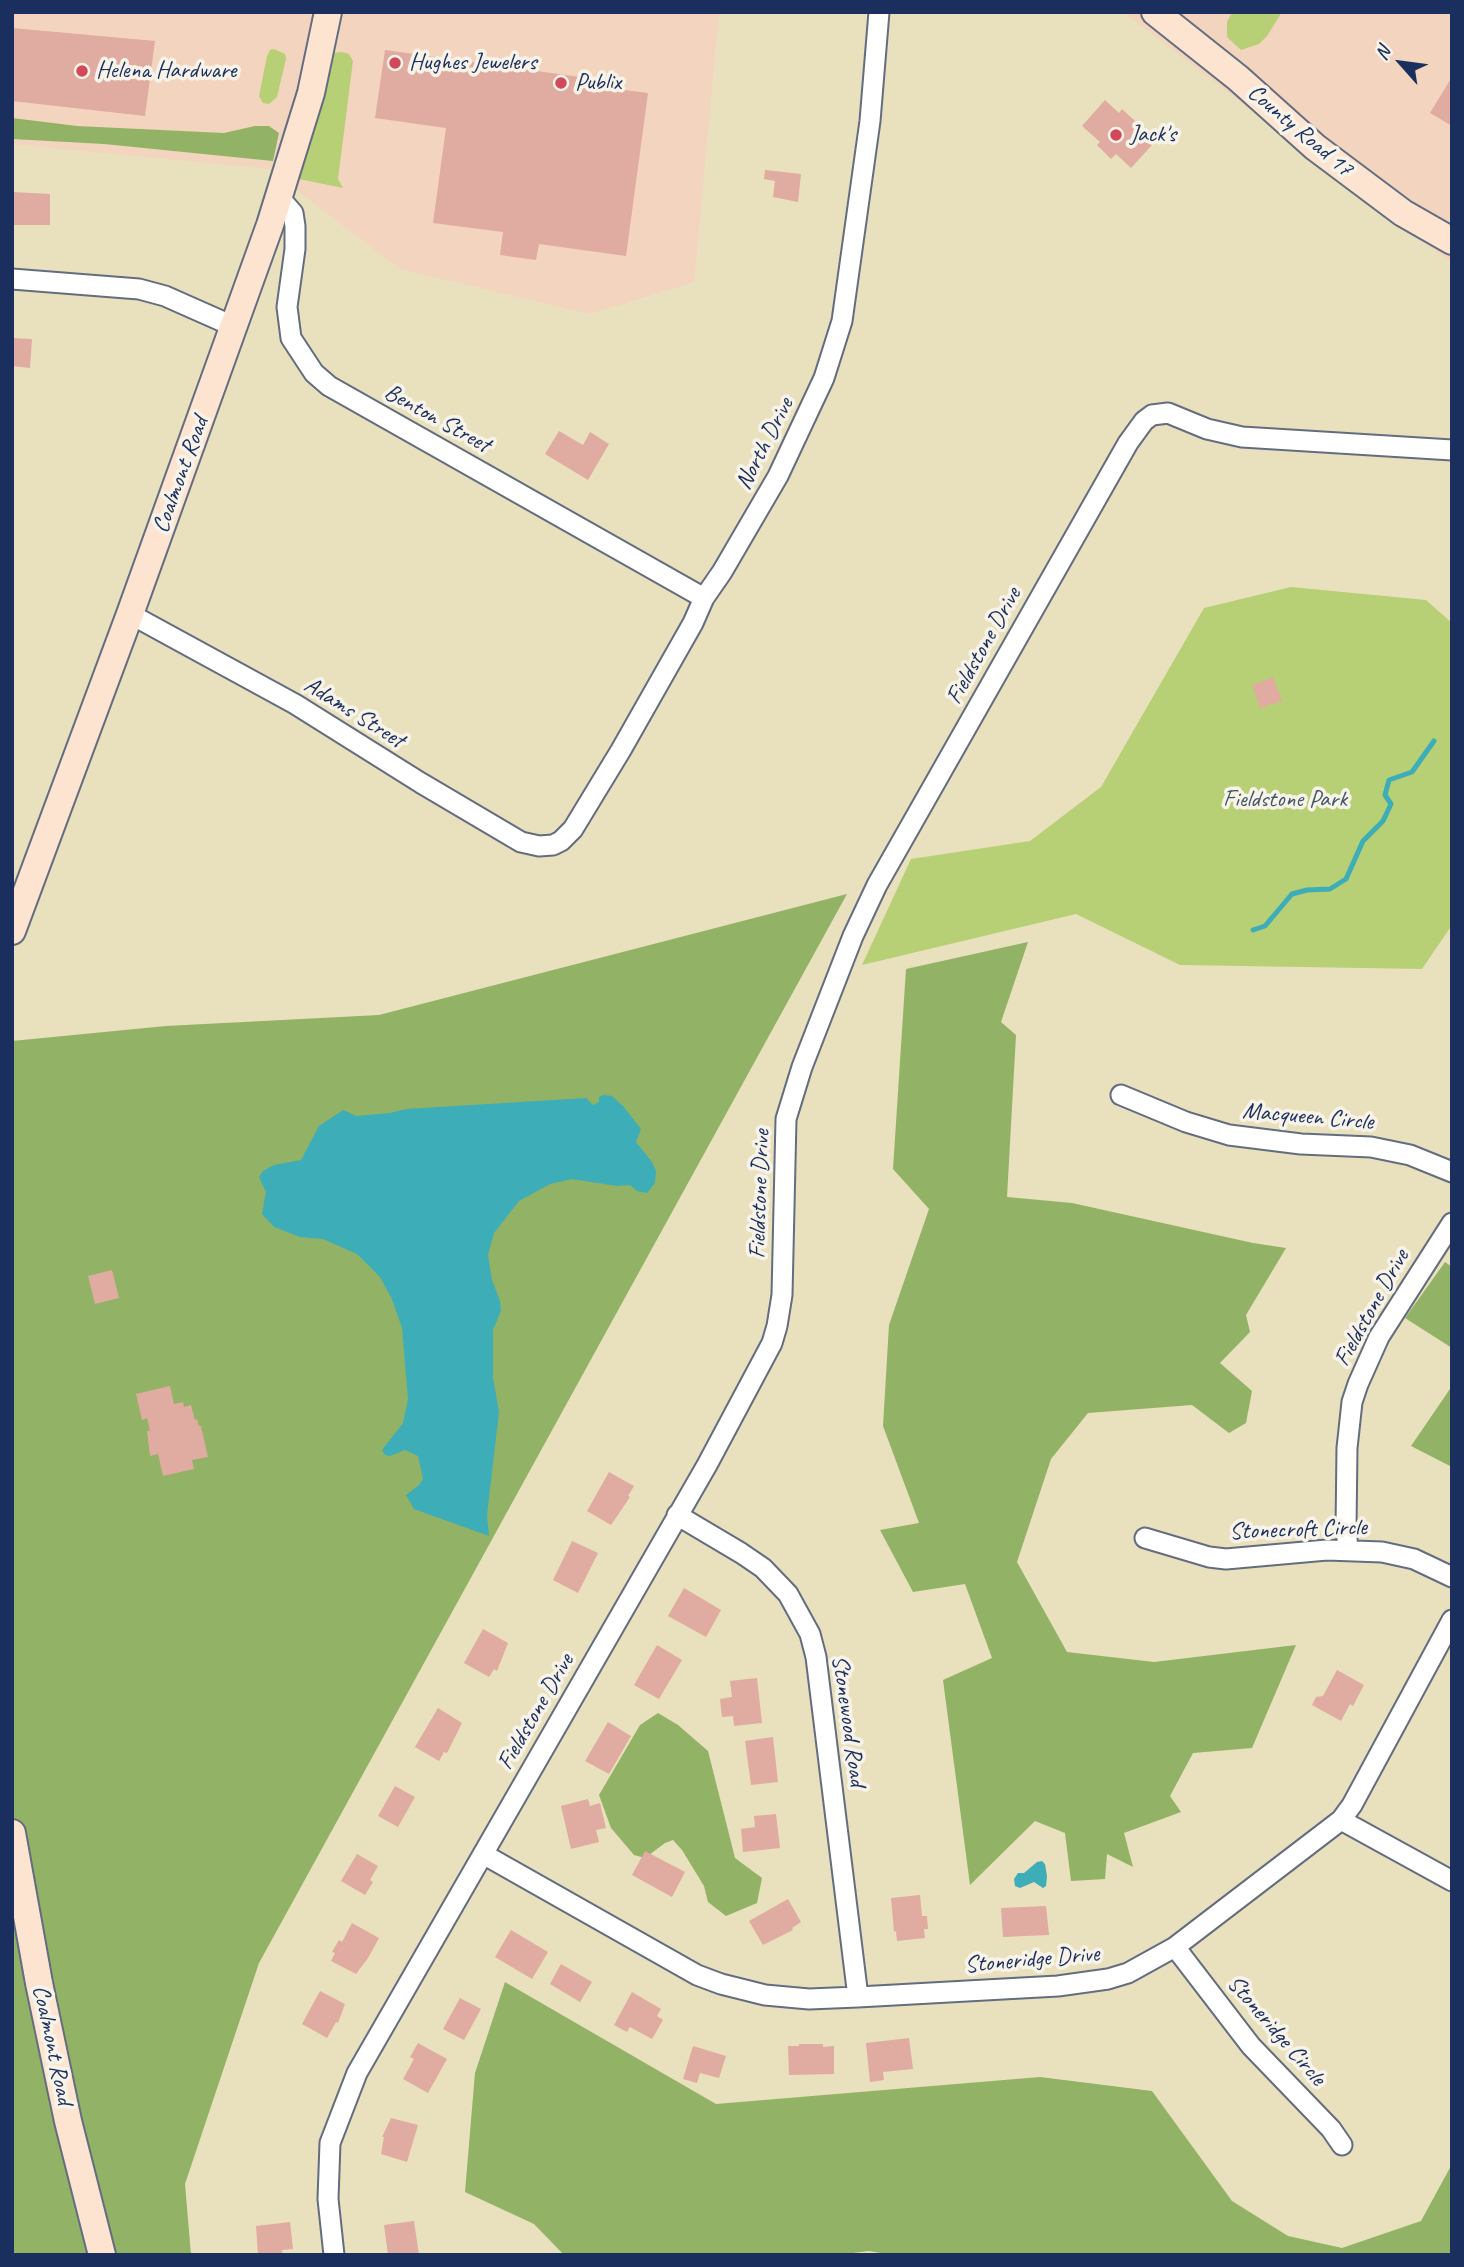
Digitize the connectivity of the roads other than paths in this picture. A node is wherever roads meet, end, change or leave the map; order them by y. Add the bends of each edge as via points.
1 (328, 12) edge
2 (879, 12) edge
3 (1155, 12) edge
4 (279, 197) junction
5 (1452, 242) edge
6 (12, 279) edge
7 (235, 327) junction
8 (1452, 450) edge
9 (704, 598) junction
10 (130, 614) junction
11 (553, 845) joint
12 (12, 931) edge
13 (1121, 1095) dead end
14 (1452, 1172) edge
15 (1452, 1223) edge
16 (677, 1515) junction
17 (1145, 1538) dead end
18 (1348, 1549) junction
19 (1452, 1577) edge
20 (1452, 1620) edge
21 (1341, 1820) junction
22 (12, 1833) edge
23 (482, 1854) junction
24 (1452, 1881) edge
25 (1175, 1947) junction
26 (858, 1997) junction
27 (1342, 2145) dead end
28 (102, 2255) edge
29 (334, 2255) edge

1 - 4 street, Coalmont Road via 311,93
2 - 9 street, North Drive via 870,121 836,344 778,476
3 - 5 street, County Road 17 via 1315,147 1403,213
4 - 7 street, Coalmont Road
4 - 9 street, Benton Street via 293,213 295,226 287,307 291,338 313,373
6 - 7 street via 139,289
7 - 10 street, Coalmont Road
8 - 16 street, Fieldstone Drive via 1242,438 1168,414 1152,415 1144,421 1043,590 877,885 853,936 786,1119 782,1295 777,1326 760,1368
9 - 11 street, North Drive via 573,829
10 - 11 street, Adams Street via 295,704 521,842
10 - 12 street, Coalmont Road
13 - 14 street, Macqueen Circle via 1229,1135 1390,1150
15 - 18 street, Fieldstone Drive via 1379,1337 1357,1384 1348,1448
16 - 23 street, Fieldstone Drive
16 - 26 street, Stonewood Road via 763,1569 788,1594 810,1634
17 - 18 street, Stonecroft Circle via 1226,1559
18 - 19 street, Stonecroft Circle via 1414,1559
20 - 21 street, Stoneridge Drive
21 - 24 street
21 - 25 street, Stoneridge Drive
22 - 28 street, Coalmont Road via 68,2121
23 - 26 street, Stoneridge Drive via 673,1962 721,1984 788,1998
23 - 29 street, Fieldstone Drive via 357,2073 330,2143 327,2199
25 - 26 street, Stoneridge Drive via 1128,1973 1088,1982
25 - 27 street, Stoneridge Circle via 1251,2046

